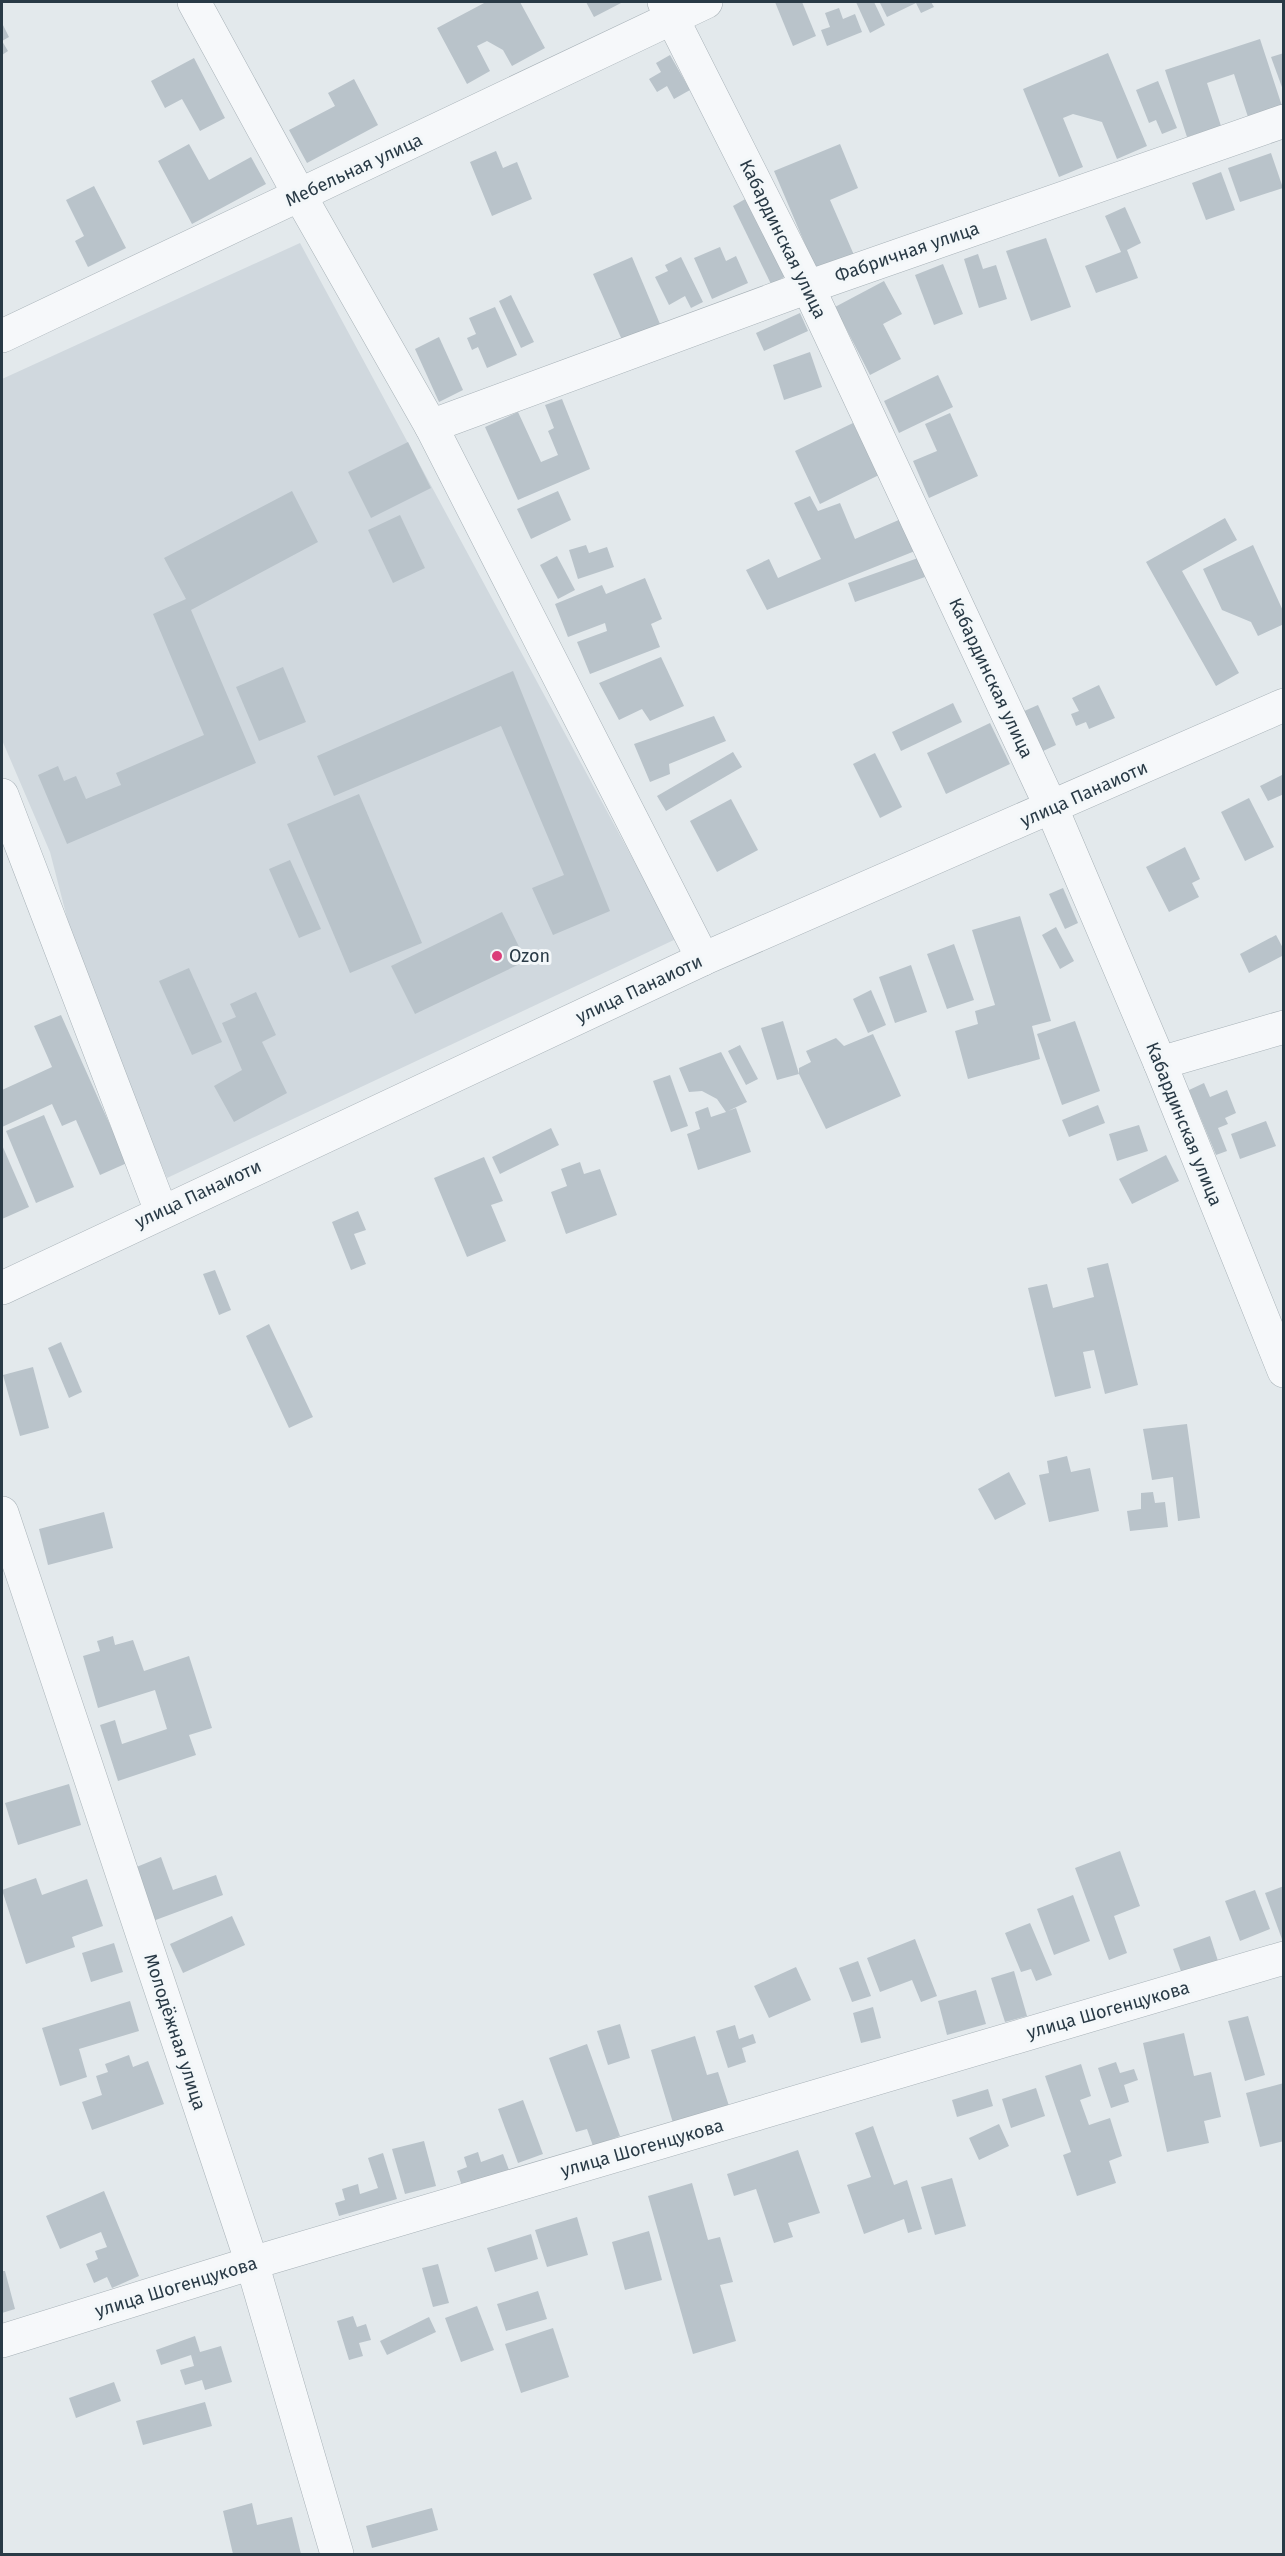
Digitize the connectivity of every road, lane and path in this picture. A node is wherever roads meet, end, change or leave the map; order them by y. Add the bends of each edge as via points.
1 (197, 2) edge
2 (706, 2) edge
3 (668, 10) edge
4 (1284, 121) edge
5 (300, 196) junction
6 (808, 287) junction
7 (2, 336) edge
8 (431, 426) junction
9 (1284, 705) edge
10 (3, 804) edge
11 (1052, 808) junction
12 (703, 959) junction
13 (1284, 1027) edge
14 (1160, 1063) junction
15 (161, 1211) junction
16 (2, 1288) edge
17 (1284, 1371) edge
18 (2, 1513) edge
19 (1284, 1958) edge
20 (252, 2263) junction
21 (2, 2341) edge
22 (337, 2554) edge

1 - 5 street
2 - 3 street, Мебельная улица
3 - 5 street, Мебельная улица
3 - 6 street, Кабардинская улица
4 - 6 street, Фабричная улица
5 - 7 street, Мебельная улица
5 - 8 street
6 - 8 street, Фабричная улица
6 - 11 street, Кабардинская улица
8 - 12 street
9 - 11 street, улица Панаиоти
10 - 15 street
11 - 12 street, улица Панаиоти
11 - 14 street, Кабардинская улица
12 - 15 street, улица Панаиоти
13 - 14 street
14 - 17 street, Кабардинская улица
15 - 16 street, улица Панаиоти
18 - 20 street, Молодёжная улица
19 - 20 street, улица Шогенцукова
20 - 21 street, улица Шогенцукова
20 - 22 street, Молодёжная улица

